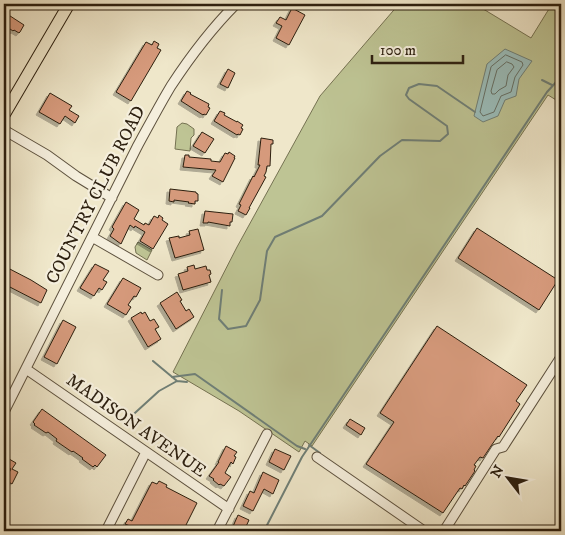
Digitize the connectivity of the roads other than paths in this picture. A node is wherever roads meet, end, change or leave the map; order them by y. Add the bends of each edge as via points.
1 (69, 4) edge
2 (236, 4) edge
3 (4, 115) edge
4 (4, 130) edge
5 (112, 198) junction
6 (92, 237) junction
7 (158, 275) dead end
8 (561, 357) edge
9 (26, 369) junction
10 (4, 412) edge
11 (267, 434) dead end
12 (146, 452) junction
13 (317, 457) dead end
14 (229, 509) junction
15 (106, 531) edge
16 (217, 531) edge
17 (424, 531) edge
18 (444, 531) edge

1 - 3 main road
2 - 5 street, COUNTRY CLUB ROAD via 188,60 171,86
4 - 5 street
5 - 6 street, COUNTRY CLUB ROAD
6 - 7 street
6 - 9 street, COUNTRY CLUB ROAD
8 - 18 street
9 - 10 street, COUNTRY CLUB ROAD
9 - 12 street, MADISON AVENUE
11 - 14 street
12 - 14 street, MADISON AVENUE
12 - 15 street
13 - 17 street
14 - 16 street

